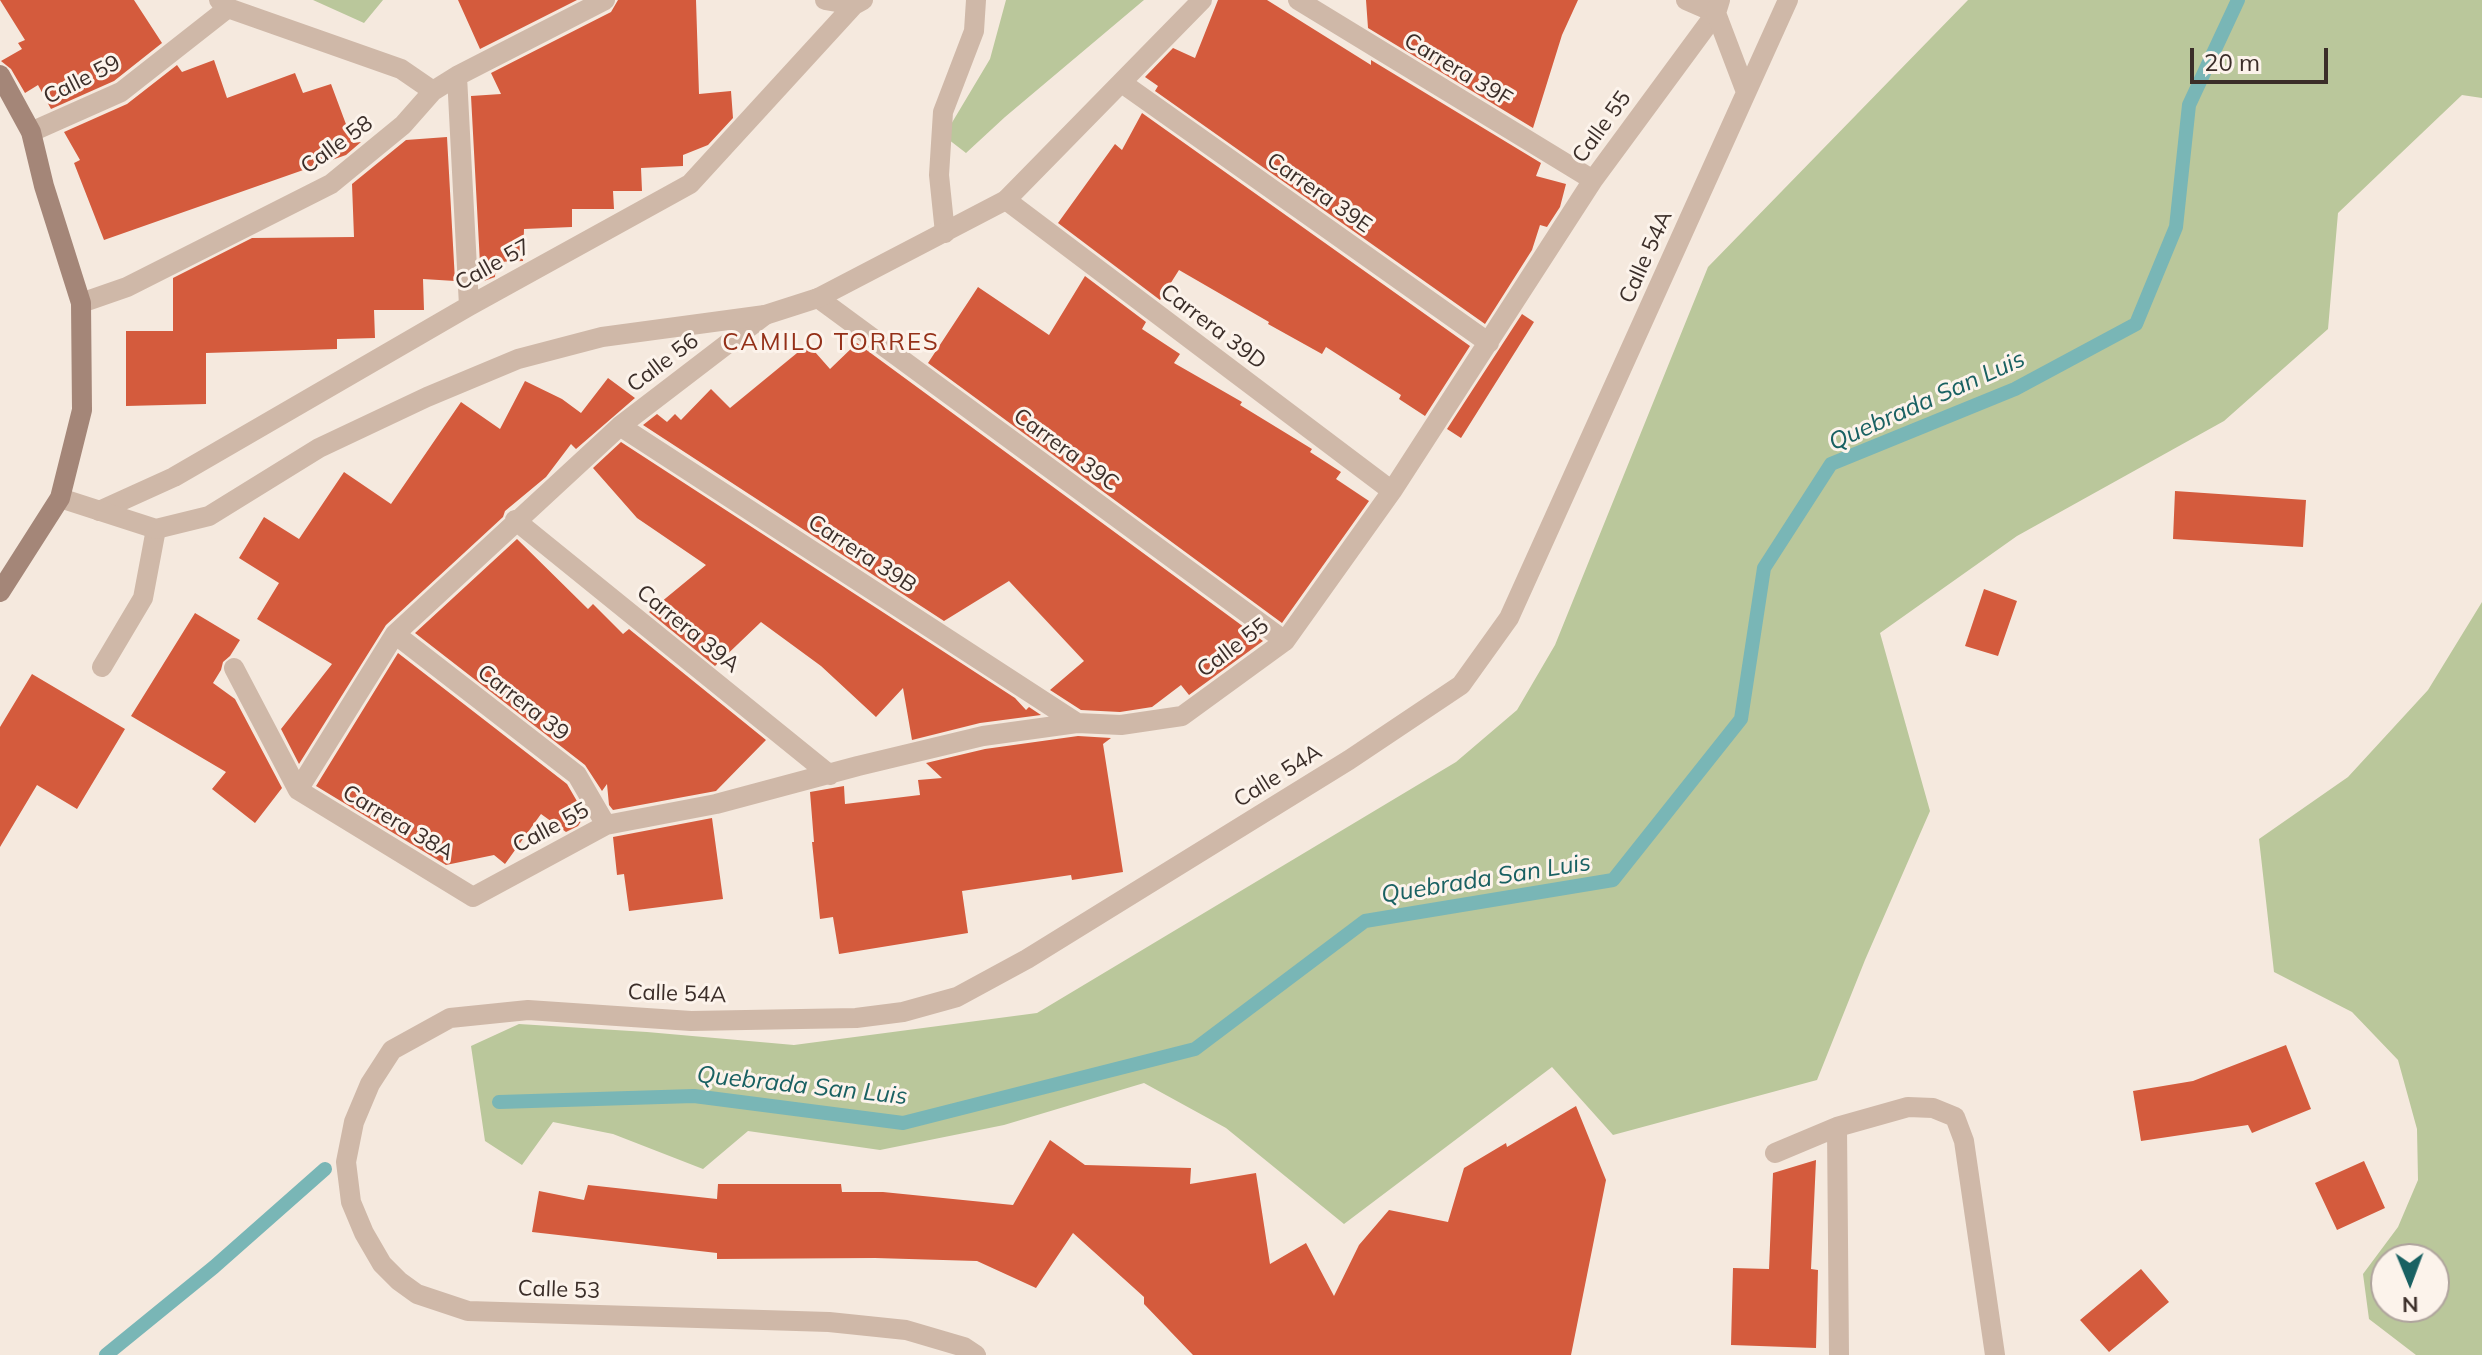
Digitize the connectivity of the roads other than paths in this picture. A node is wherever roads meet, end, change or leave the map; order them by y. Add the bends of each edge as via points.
1 (605, 0) edge
2 (825, 0) edge
3 (976, 0) edge
4 (1202, 0) edge
5 (1298, 0) edge
6 (1686, 0) edge
7 (1788, 0) edge
8 (858, 2) edge
9 (224, 4) edge
10 (1718, 6) edge
11 (0, 75) edge
12 (457, 76) junction
13 (1122, 83) junction
14 (433, 91) junction
15 (1746, 92) junction
16 (31, 132) junction
17 (1593, 180) junction
18 (1006, 200) junction
19 (945, 233) junction
20 (818, 298) junction
21 (81, 303) junction
22 (469, 306) junction
23 (765, 315) junction
24 (1489, 343) junction
25 (620, 426) junction
26 (1392, 491) junction
27 (60, 498) junction
28 (99, 511) junction
29 (515, 520) junction
30 (156, 529) junction
31 (0, 592) edge
32 (395, 634) junction
33 (1285, 641) junction
34 (102, 667) dead end
35 (234, 668) dead end
36 (1077, 723) junction
37 (830, 775) junction
38 (298, 790) junction
39 (606, 825) junction
40 (473, 897) joint
41 (392, 1050) joint
42 (1837, 1127) junction
43 (1775, 1153) dead end
44 (976, 1355) edge
45 (1839, 1355) edge
46 (1995, 1355) edge

1 - 12 street, Calle 58
2 - 8 street
3 - 19 street via 974,31 943,112 939,175
4 - 13 street, Calle 56
5 - 17 street, Carrera 39F
6 - 10 street
7 - 15 street, Calle 54A
8 - 22 street, Calle 57 via 690,184
9 - 14 street via 401,69
9 - 16 street, Calle 59 via 121,92
10 - 15 street
10 - 17 street, Calle 55
11 - 16 main road
12 - 14 street, Calle 58
12 - 22 street
13 - 18 street, Calle 56
13 - 24 street, Carrera 39E
14 - 21 street, Calle 58 via 403,125 331,184 127,287
15 - 41 street, Calle 54A via 1509,618 1461,685 1349,760 957,997 856,1018 691,1021 528,1010 450,1018
16 - 21 main road
17 - 24 street, Calle 55
18 - 19 street, Calle 56
18 - 26 street, Carrera 39D
19 - 20 street, Calle 56
20 - 23 street, Calle 56
20 - 33 street, Carrera 39C
21 - 27 main road via 82,410
22 - 28 street, Calle 57 via 174,477
23 - 25 street, Calle 56
23 - 30 street via 602,337 518,359 319,448 209,516
24 - 26 street, Calle 55
25 - 29 street, Calle 56
25 - 36 street, Carrera 39B
26 - 33 street, Calle 55
27 - 28 street
27 - 31 main road
28 - 30 street
29 - 32 street, Calle 56
29 - 37 street, Carrera 39A
30 - 34 street via 143,598
32 - 38 street, Calle 56
32 - 39 street, Carrera 39 via 577,775
33 - 36 street, Calle 55 via 1182,716 1121,725
35 - 38 street
36 - 37 street, Calle 55 via 983,736
37 - 39 street, Calle 55
38 - 40 street, Carrera 38A
39 - 40 street, Calle 55
41 - 44 street, Calle 53 via 354,1122 346,1162 351,1202 364,1233 382,1264 417,1294 468,1311 829,1322 906,1330
42 - 43 street
42 - 45 street
42 - 46 street via 1908,1107 1933,1108 1955,1117 1964,1141

